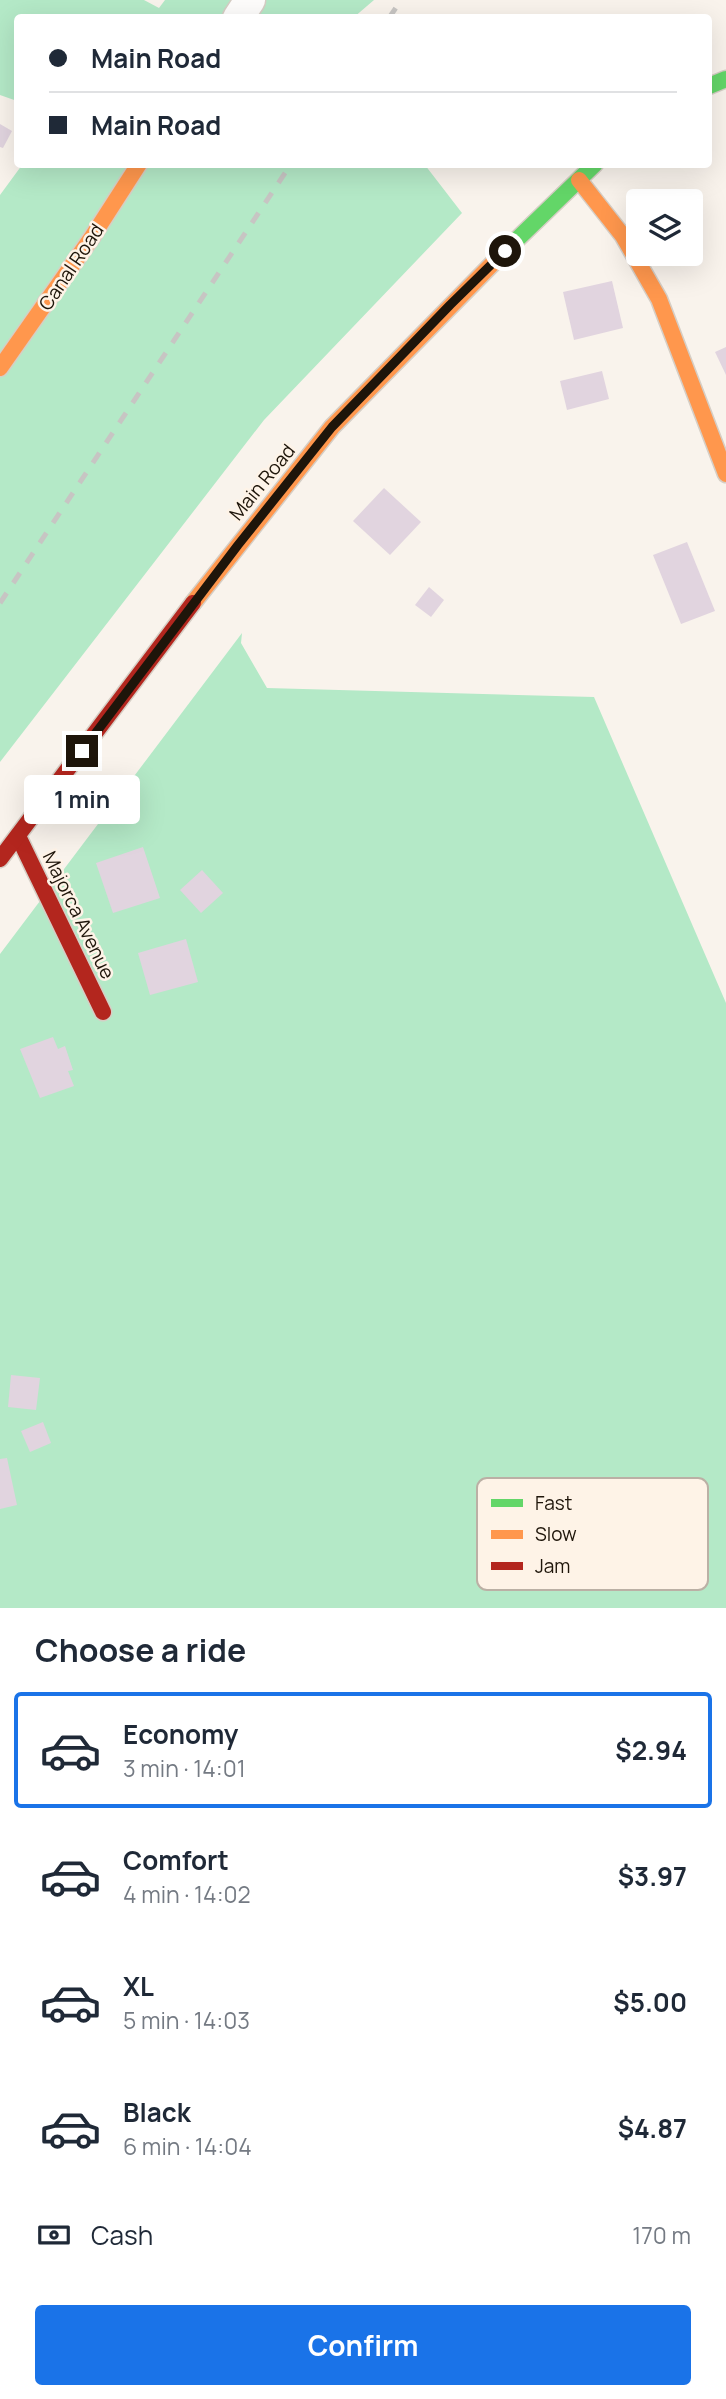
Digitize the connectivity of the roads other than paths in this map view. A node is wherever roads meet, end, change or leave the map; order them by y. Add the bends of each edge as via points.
1 (136, 168) edge
2 (591, 168) edge
3 (579, 180) junction
4 (0, 368) edge
5 (726, 474) edge
6 (18, 836) junction
7 (0, 859) edge
8 (103, 1012) dead end

1 - 4 main road, Canal Road
2 - 3 main road, Main Road
3 - 5 main road via 623,236 659,299
3 - 6 main road, Main Road via 332,427
6 - 7 main road, Main Road
6 - 8 main road, Majorca Avenue

